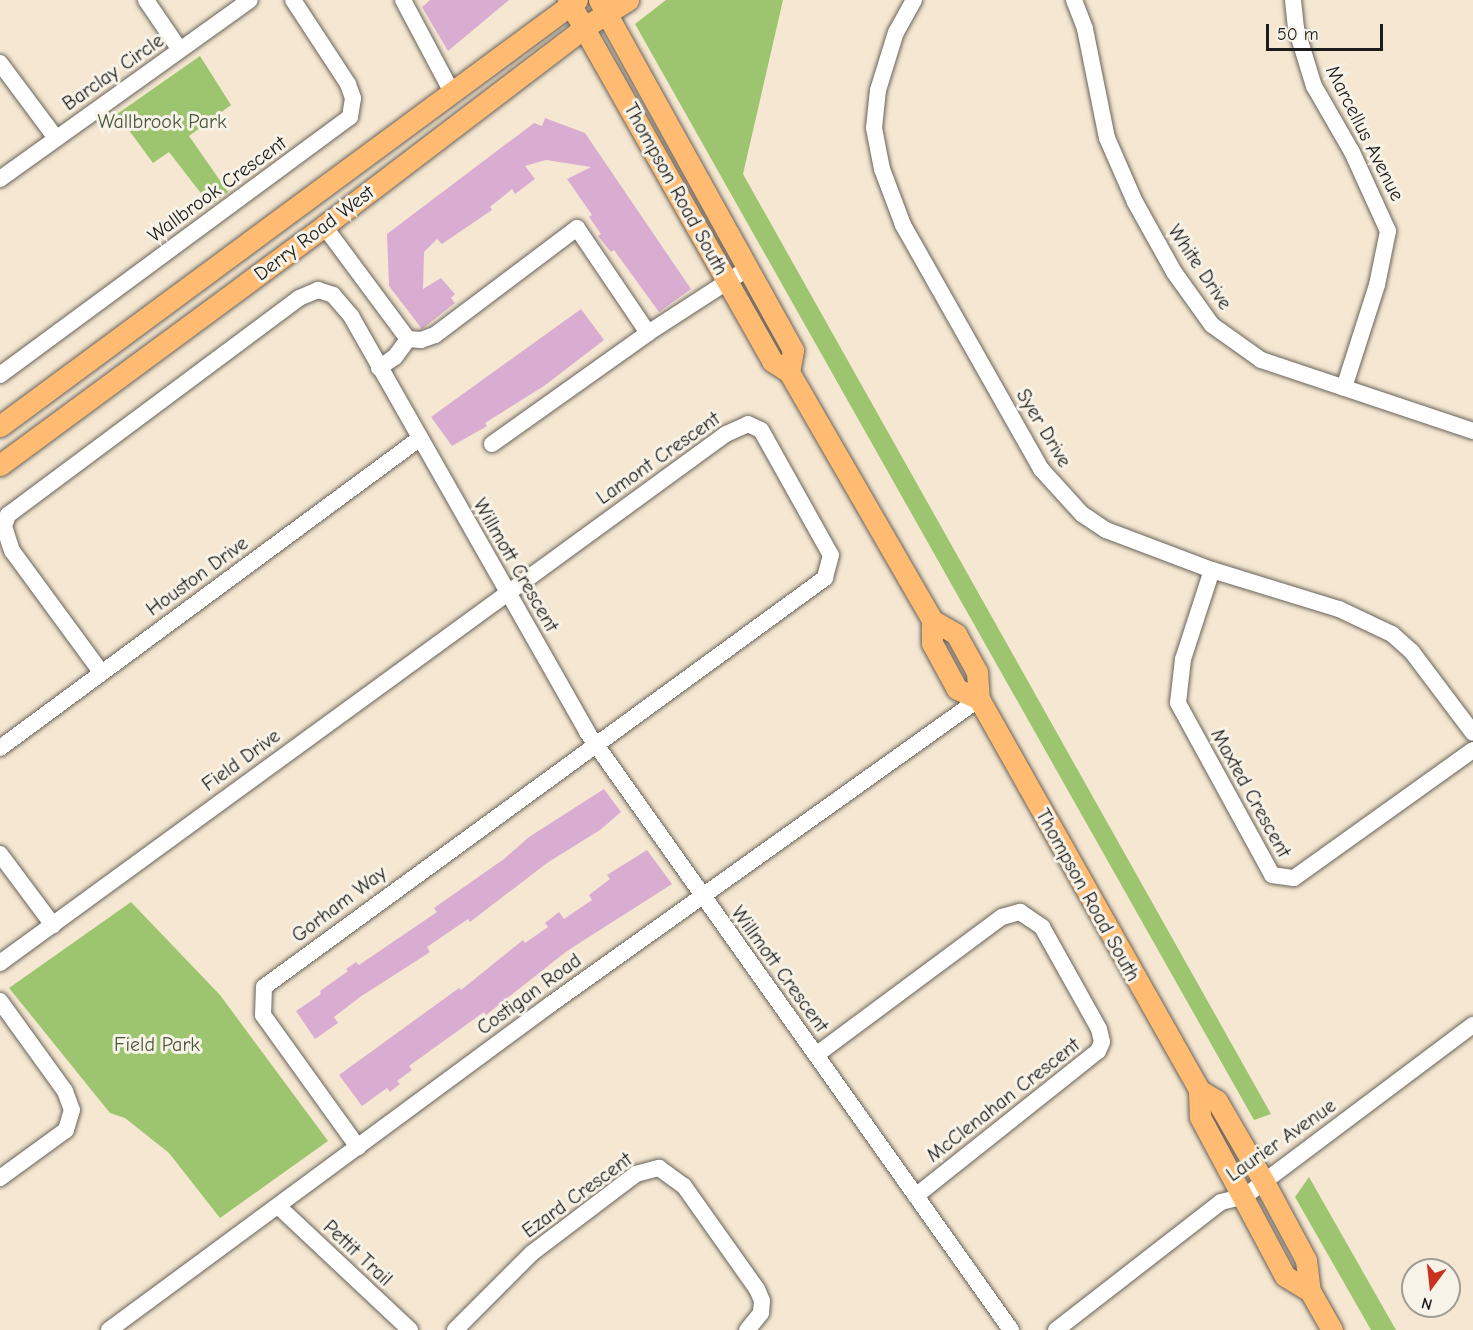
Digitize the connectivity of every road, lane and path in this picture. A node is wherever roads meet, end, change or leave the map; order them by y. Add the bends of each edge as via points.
1 (146, 0) edge
2 (250, 0) edge
3 (294, 0) edge
4 (403, 0) edge
5 (628, 0) edge
6 (914, 0) edge
7 (1074, 0) edge
8 (1293, 0) edge
9 (572, 2) edge
10 (603, 7) edge
11 (585, 27) junction
12 (180, 50) junction
13 (0, 63) edge
14 (452, 92) junction
15 (56, 138) junction
16 (0, 179) edge
17 (324, 226) junction
18 (747, 269) junction
19 (728, 282) junction
20 (648, 333) junction
21 (408, 339) junction
22 (379, 368) junction
23 (789, 372) junction
24 (0, 375) edge
25 (1344, 388) junction
26 (0, 426) edge
27 (1473, 432) edge
28 (419, 439) junction
29 (492, 444) dead end
30 (0, 465) edge
31 (1212, 570) junction
32 (507, 591) junction
33 (101, 672) junction
34 (979, 699) junction
35 (1473, 733) edge
36 (596, 746) junction
37 (0, 748) edge
38 (1473, 750) edge
39 (0, 854) edge
40 (703, 897) junction
41 (53, 925) junction
42 (0, 963) edge
43 (0, 1001) edge
44 (1473, 1025) edge
45 (816, 1055) junction
46 (1199, 1090) junction
47 (358, 1146) junction
48 (0, 1178) edge
49 (1264, 1182) junction
50 (915, 1196) junction
51 (1245, 1196) junction
52 (278, 1206) junction
53 (1310, 1291) junction
54 (109, 1330) edge
55 (410, 1330) edge
56 (456, 1330) edge
57 (747, 1330) edge
58 (1011, 1330) edge
59 (1056, 1330) edge
60 (1332, 1330) edge

1 - 12 street
2 - 12 street, Barclay Circle
3 - 24 street, Wallbrook Crescent via 348,84 353,98 350,117
4 - 14 street
5 - 10 main road, Derry Road West
6 - 31 street, Syer Drive via 885,61 874,108 882,169 903,225 1023,439 1057,489 1082,514 1106,530
7 - 25 street, White Drive via 1085,29 1107,138 1135,202 1174,272 1212,325 1234,343 1262,360
8 - 25 street, Marcellus Avenue via 1296,28 1314,86 1352,152 1388,231 1380,276
9 - 11 main road, Thompson Road South
9 - 14 main road, Derry Road West
10 - 11 main road, Derry Road West
10 - 18 main road, Thompson Road South
11 - 17 main road, Derry Road West
11 - 19 main road, Thompson Road South
12 - 15 street, Barclay Circle
13 - 15 street
14 - 26 main road, Derry Road West
15 - 16 street, Barclay Circle
17 - 21 street
17 - 30 main road, Derry Road West
18 - 19 street
18 - 23 main road, Thompson Road South via 793,350
19 - 20 street
19 - 23 main road, Thompson Road South via 772,361
20 - 21 street via 577,228 442,331 422,340
20 - 29 street
21 - 22 street via 395,357
22 - 28 street, Willmott Crescent
22 - 33 street, Willmott Crescent via 341,303 325,291 310,291 8,515 4,526 12,551
23 - 34 main road, Thompson Road South via 932,620 932,643 957,689
25 - 27 street, White Drive
28 - 32 street, Willmott Crescent
28 - 33 street, Houston Drive
31 - 35 street, Syer Drive via 1339,609 1392,634 1412,652
31 - 38 street, Maxted Crescent via 1183,659 1178,703 1272,875 1294,878
32 - 36 street, Willmott Crescent
32 - 36 street, Lamont Crescent via 736,427 748,424 761,430 831,555 830,571
32 - 41 street, Field Drive
33 - 37 street, Houston Drive
34 - 40 street, Costigan Road
34 - 46 main road, Thompson Road South
36 - 40 street, Willmott Crescent
36 - 47 street, Gorham Way via 264,987 263,1015
39 - 41 street
40 - 45 street, Willmott Crescent
40 - 47 street, Costigan Road
41 - 42 street, Field Drive
43 - 48 street via 65,1091 72,1110 66,1130
44 - 49 street, Laurier Avenue
45 - 50 street, Willmott Crescent
45 - 50 street, McClenahan Crescent via 1002,917 1020,912 1042,927 1099,1029 1102,1041 1098,1051
46 - 49 main road, Thompson Road South via 1217,1101
46 - 51 main road, Thompson Road South via 1200,1117
47 - 52 street, Costigan Road
49 - 51 street, Laurier Avenue
49 - 53 main road, Thompson Road South via 1306,1260
50 - 58 street, Willmott Crescent
51 - 53 main road, Thompson Road South via 1285,1276
51 - 59 street, Laurier Avenue via 1221,1202
52 - 54 street, Costigan Road
52 - 55 street, Pettit Trail
53 - 60 main road, Thompson Road South
56 - 57 street, Ezard Crescent via 532,1253 636,1174 658,1168 684,1186 757,1289 762,1300 761,1313

